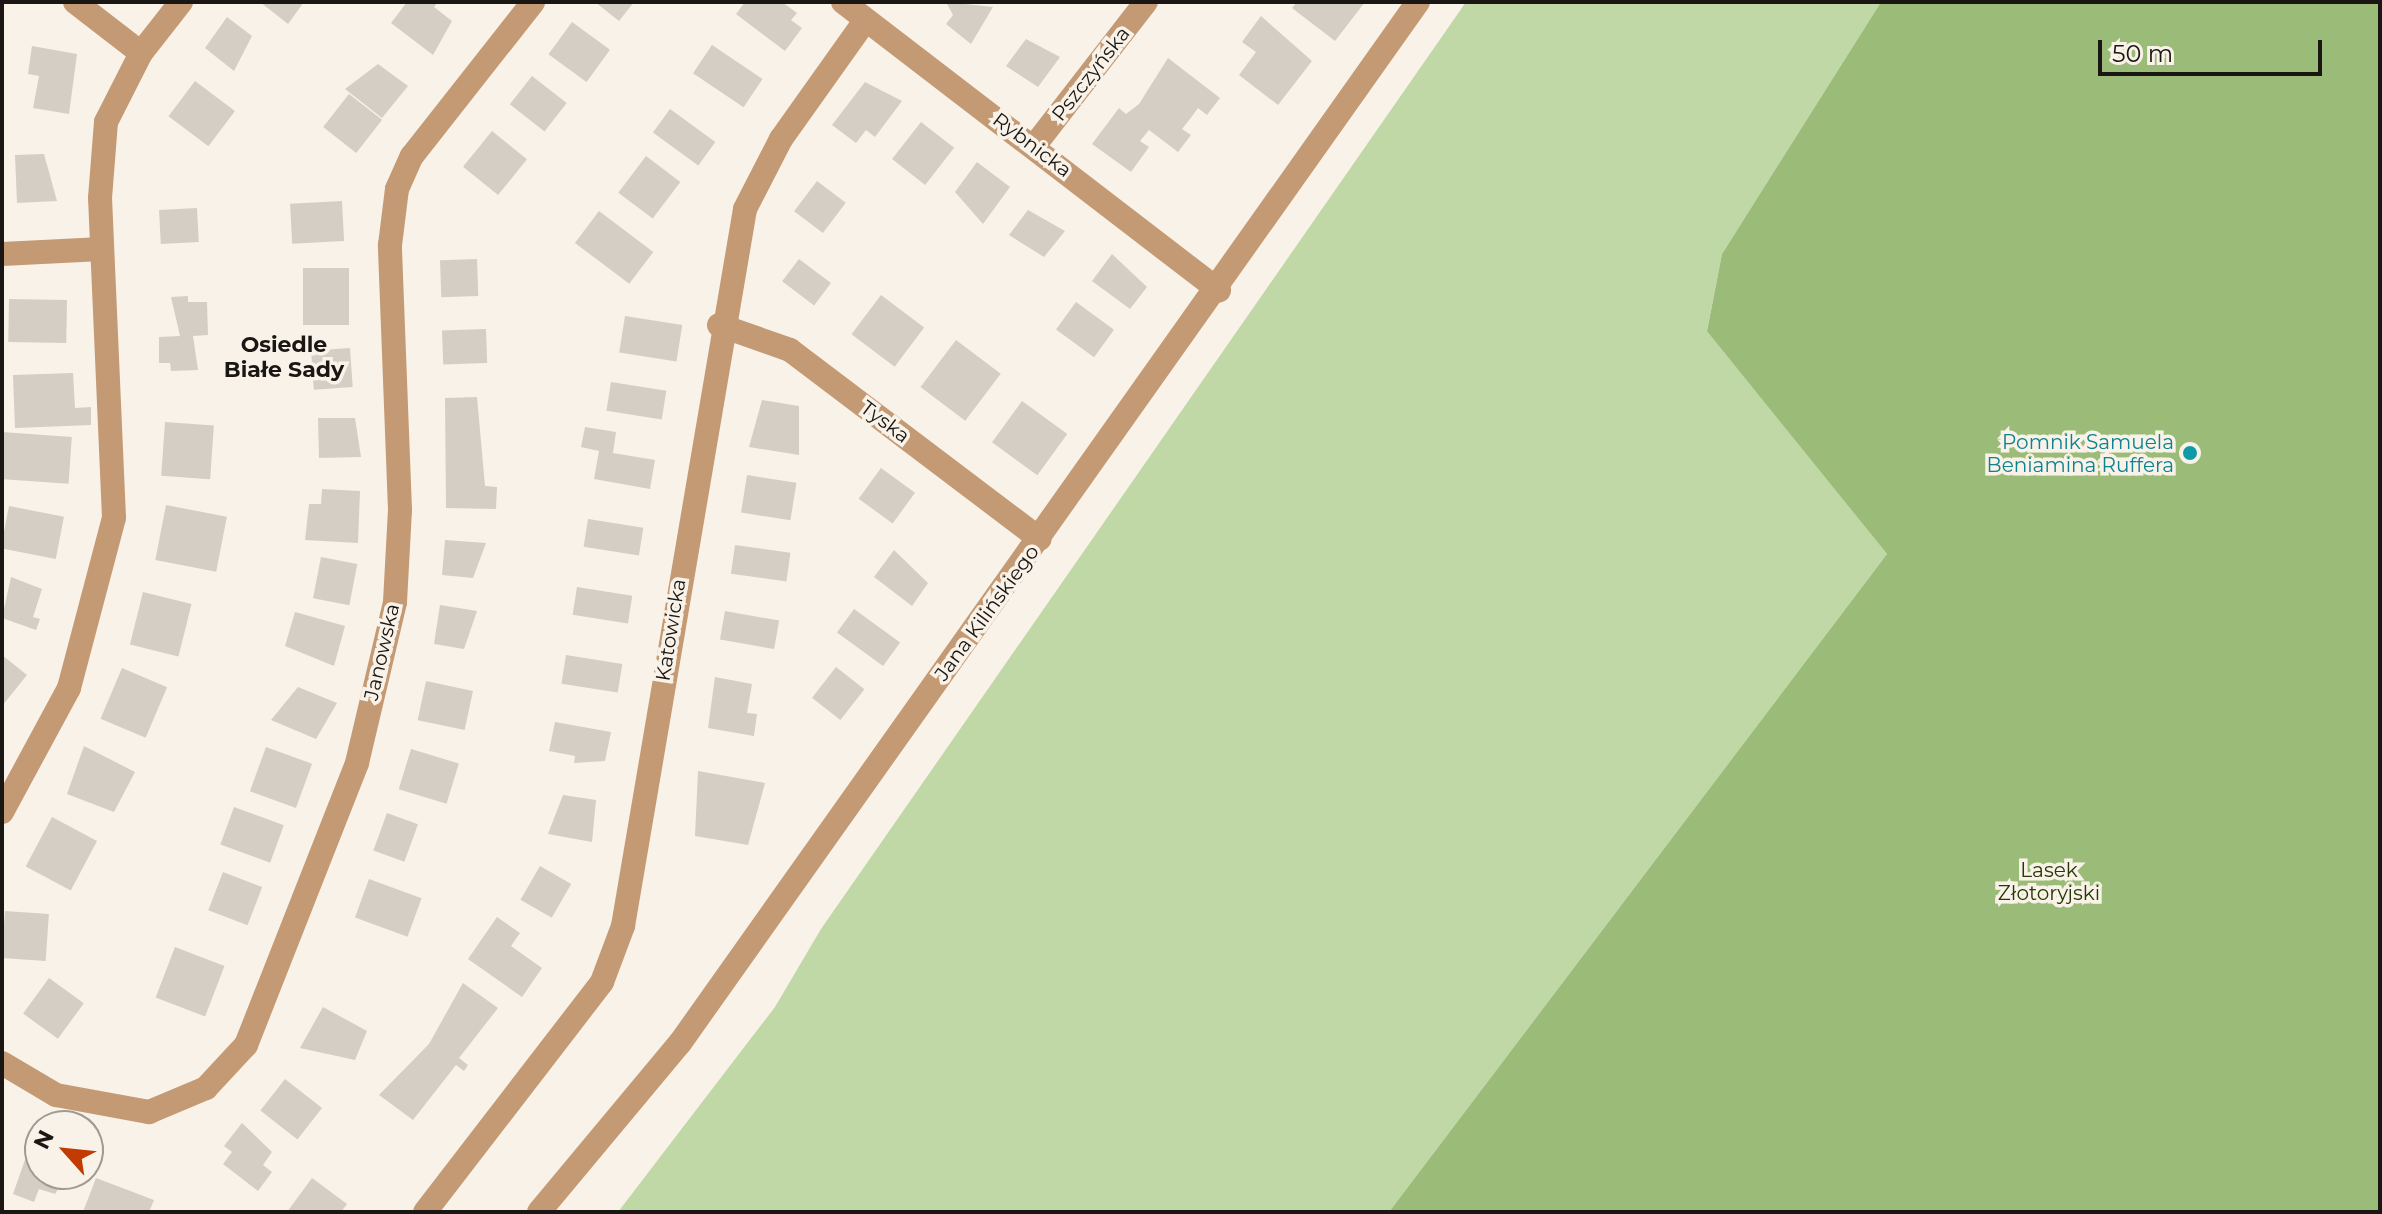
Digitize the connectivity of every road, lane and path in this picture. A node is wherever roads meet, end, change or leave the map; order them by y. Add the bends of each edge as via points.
1 (75, 2) edge
2 (181, 2) edge
3 (533, 2) edge
4 (843, 2) edge
5 (1146, 2) edge
6 (1418, 2) edge
7 (864, 22) junction
8 (141, 53) junction
9 (1035, 145) junction
10 (102, 249) junction
11 (2, 254) edge
12 (1219, 291) junction
13 (719, 325) junction
14 (1040, 539) junction
15 (2, 812) edge
16 (2, 1063) edge
17 (425, 1212) edge
18 (539, 1212) edge

1 - 8 street
2 - 8 street
3 - 16 street, Janowska via 412,156 397,189 390,245 400,510 395,602 357,763 246,1045 206,1088 149,1112 126,1114 56,1095
4 - 7 street, Rybnicka
5 - 9 street, Pszczyńska
6 - 12 street, Jana Kilińskiego
7 - 9 street, Rybnicka
7 - 13 street, Katowicka via 781,139 745,209
8 - 10 street via 106,122
9 - 12 street, Rybnicka
10 - 11 street
10 - 15 street via 114,518 69,688
12 - 14 street, Jana Kilińskiego
13 - 14 street, Tyska via 790,350
13 - 17 street, Katowicka via 623,926 602,982
14 - 18 street, Jana Kilińskiego via 680,1043

